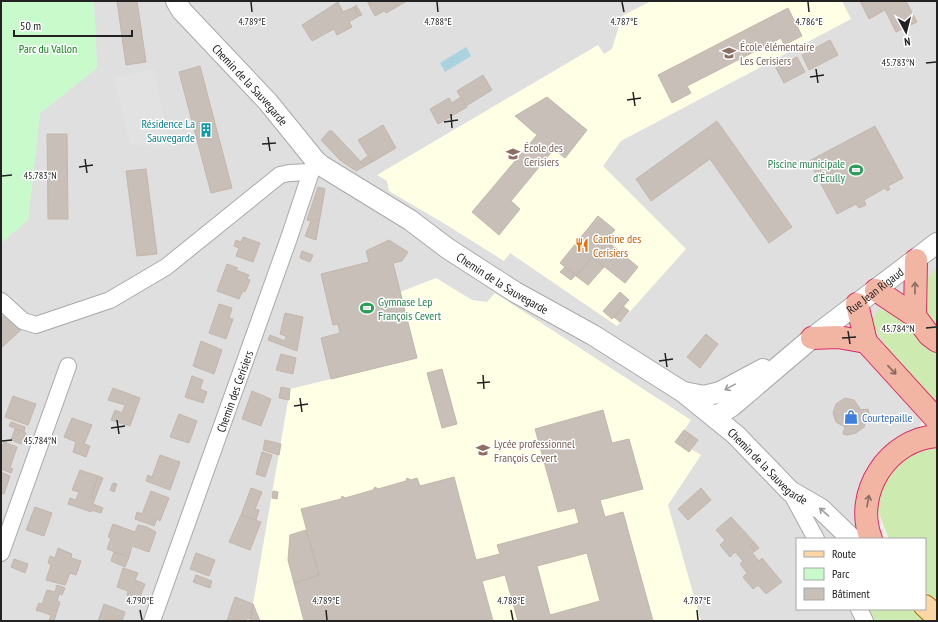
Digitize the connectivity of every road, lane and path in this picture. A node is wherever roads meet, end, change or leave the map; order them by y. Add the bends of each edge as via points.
1 (176, 1) edge
2 (313, 166) junction
3 (937, 243) edge
4 (916, 260) junction
5 (876, 290) junction
6 (1, 301) edge
7 (857, 304) junction
8 (915, 316) junction
9 (812, 338) junction
10 (937, 341) edge
11 (866, 342) junction
12 (68, 366) dead end
13 (683, 392) junction
14 (715, 417) junction
15 (937, 420) edge
16 (937, 436) edge
17 (790, 491) junction
18 (815, 538) edge
19 (851, 538) edge
20 (871, 538) edge
21 (1, 553) edge
22 (152, 621) edge

1 - 2 street, Chemin de la Sauvegarde via 182,11 268,102
2 - 6 street via 280,175 166,267 110,300 36,325 22,321
2 - 13 street, Chemin de la Sauvegarde via 410,220 447,248 515,292 593,335
2 - 22 street, Chemin des Cerisiers
3 - 4 street, Rue Jean Rigaud
4 - 5 street, Rue Jean Rigaud
8 -> 4 highway
5 - 7 street, Rue Jean Rigaud
5 - 8 highway
7 - 9 street, Rue Jean Rigaud
7 - 11 highway
8 - 10 highway
9 - 11 highway via 838,337
9 -> 13 street, Rue Jean Rigaud via 720,392 704,396
9 - 14 street, Rue Jean Rigaud via 732,406
11 -> 15 highway
12 - 21 street
13 - 14 street, Chemin de la Sauvegarde
14 - 17 street, Chemin de la Sauvegarde
20 -> 16 highway via 866,515 868,496 877,474 892,456 903,448 921,439
17 - 18 street
19 -> 17 street, Chemin de la Sauvegarde via 822,509

